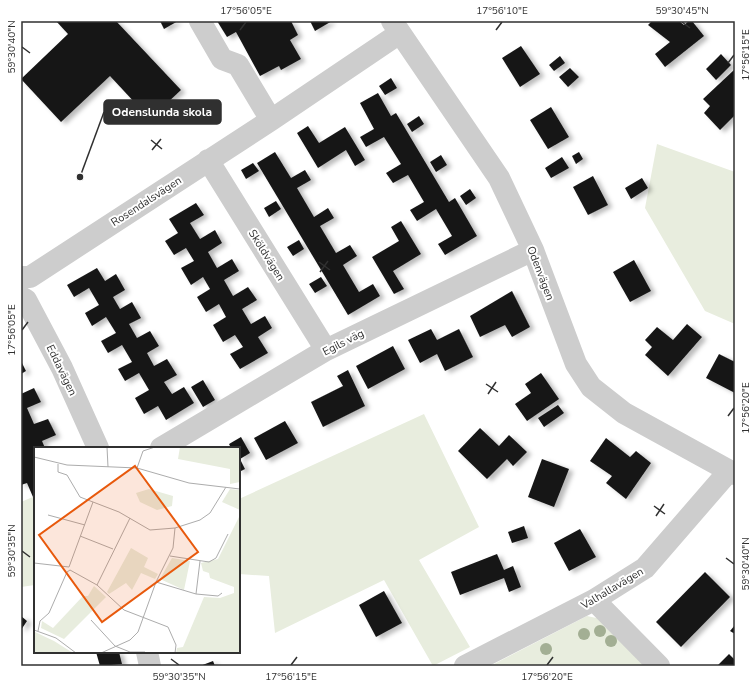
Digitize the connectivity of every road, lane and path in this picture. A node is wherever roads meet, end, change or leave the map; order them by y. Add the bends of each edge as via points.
1 (200, 21) edge
2 (396, 27) edge
3 (271, 120) junction
4 (208, 160) junction
5 (533, 250) junction
6 (21, 278) edge
7 (21, 297) edge
8 (326, 350) junction
9 (98, 447) edge
10 (162, 447) edge
11 (732, 473) edge
12 (594, 600) junction
13 (147, 653) edge
14 (150, 666) edge
15 (465, 666) edge
16 (659, 666) edge

1 - 3 street via 222,59 238,65
2 - 3 street, Rosendalsvägen
2 - 5 street, Odenvägen via 499,178
3 - 4 street, Rosendalsvägen
4 - 6 street, Rosendalsvägen via 30,277
4 - 8 street, Sköldvägen
5 - 8 street, Egils väg
5 - 11 street, Odenvägen via 576,364 591,387 624,413
7 - 9 street, Eddavägen via 26,300 62,368
8 - 10 street, Egils väg
11 - 12 street, Valhallavägen via 645,568
12 - 15 street, Valhallavägen
12 - 16 street
13 - 14 street

